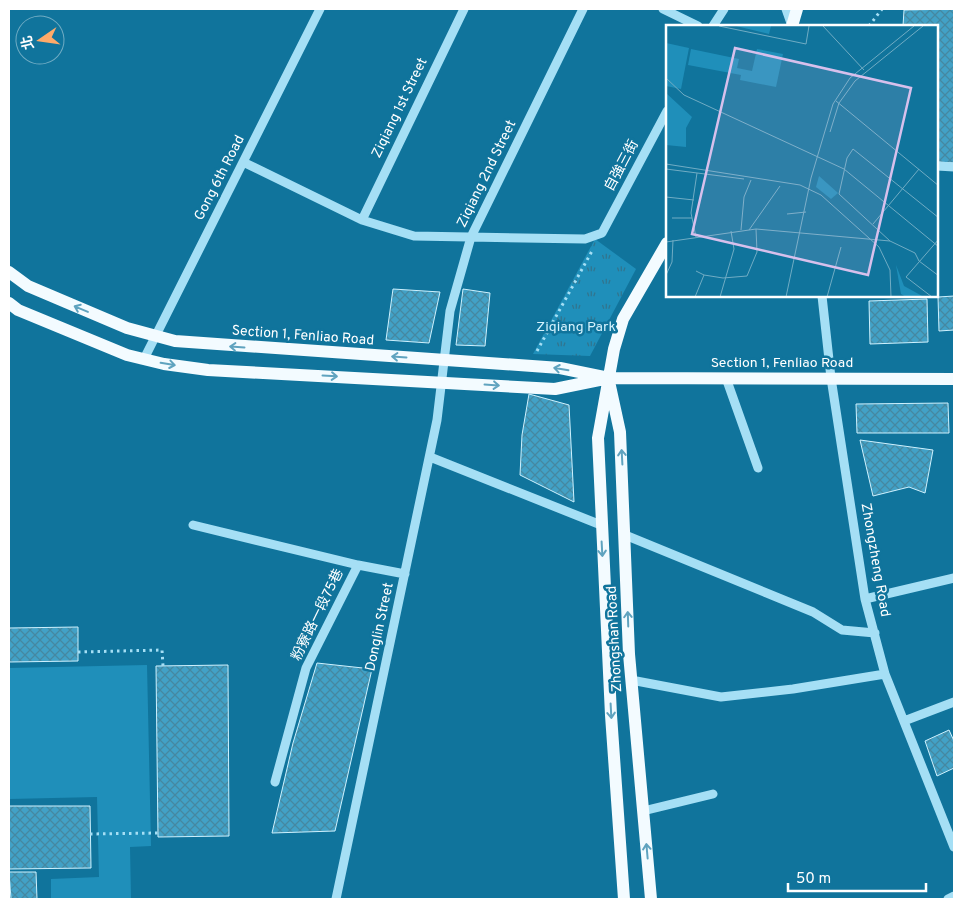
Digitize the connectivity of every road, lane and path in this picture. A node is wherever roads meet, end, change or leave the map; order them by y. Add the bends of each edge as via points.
1 (320, 9) edge
2 (464, 9) edge
3 (582, 9) edge
4 (663, 9) edge
5 (724, 9) edge
6 (786, 9) edge
7 (797, 9) edge
8 (882, 9) edge
9 (696, 25) edge
10 (714, 25) edge
11 (792, 25) edge
12 (792, 25) edge
13 (870, 25) edge
14 (666, 113) edge
15 (243, 162) junction
16 (938, 166) edge
17 (954, 167) edge
18 (362, 220) junction
19 (602, 233) junction
20 (471, 237) junction
21 (666, 245) edge
22 (9, 272) edge
23 (822, 298) edge
24 (9, 303) edge
25 (155, 338) junction
26 (144, 359) junction
27 (443, 359) junction
28 (530, 366) junction
29 (609, 378) junction
30 (726, 378) junction
31 (831, 378) junction
32 (954, 379) edge
33 (441, 382) junction
34 (430, 457) junction
35 (758, 468) dead end
36 (193, 525) dead end
37 (601, 525) junction
38 (626, 535) junction
39 (358, 565) junction
40 (405, 574) junction
41 (954, 578) edge
42 (865, 599) junction
43 (875, 633) junction
44 (78, 652) dead end
45 (163, 666) dead end
46 (885, 674) junction
47 (632, 680) junction
48 (954, 702) edge
49 (904, 721) junction
50 (275, 782) dead end
51 (713, 794) dead end
52 (643, 810) junction
53 (158, 833) dead end
54 (90, 834) dead end
55 (954, 847) edge
56 (954, 896) edge
57 (336, 899) edge
58 (624, 899) edge
59 (651, 899) edge
60 (948, 899) edge

1 - 15 street, Gong 6th Road
2 - 18 street, Ziqiang 1st Street
3 - 20 street, Ziqiang 2nd Street
4 - 9 street
5 - 10 street
6 - 11 street
7 - 12 main road
8 - 13 path
14 - 19 street, 自強三街
15 - 18 street
15 - 25 street, Gong 6th Road
16 - 17 street
18 - 20 street via 414,236
19 - 20 street via 585,239
19 - 28 path
20 - 27 street, Ziqiang 2nd Street via 450,311
21 - 29 main road, Zhongshan Road via 623,319
25 -> 22 main road, Section 1, Fenliao Road via 28,286
23 - 31 street, Zhongzheng Road
24 - 26 main road, Section 1, Fenliao Road via 18,310
25 - 26 street, Gong 6th Road
27 -> 25 main road, Section 1, Fenliao Road via 208,345
26 -> 33 main road, Section 1, Fenliao Road via 208,370
27 - 28 main road, Section 1, Fenliao Road
27 - 33 street, Donglin Street
29 -> 28 main road, Section 1, Fenliao Road via 560,368
29 - 30 main road, Section 1, Fenliao Road
33 -> 29 main road, Section 1, Fenliao Road via 555,390
29 - 37 main road, Zhongshan Road via 598,438
38 -> 29 main road, Zhongshan Road via 620,432
30 - 31 main road, Section 1, Fenliao Road
30 - 35 street
31 - 32 main road, Section 1, Fenliao Road
31 - 42 street, Zhongzheng Road
33 - 34 street, Donglin Street
34 - 37 street
34 - 40 street, Donglin Street
36 - 39 street
37 -> 58 main road, Zhongshan Road
38 - 43 street via 813,612 842,630
47 -> 38 main road, Zhongshan Road
39 - 40 street, 粉寮路一段75巷
39 - 50 street, 粉寮路一段75巷 via 306,668
40 - 57 street, Donglin Street
41 - 42 street
42 - 43 street, Zhongzheng Road
43 - 46 street, Zhongzheng Road
44 - 45 path via 162,650
46 - 47 street via 721,697
46 - 49 street, Zhongzheng Road
47 - 52 main road, Zhongshan Road
48 - 49 street
49 - 55 street, Zhongzheng Road
51 - 52 street
59 -> 52 main road, Zhongshan Road
53 - 54 path
56 - 60 street

